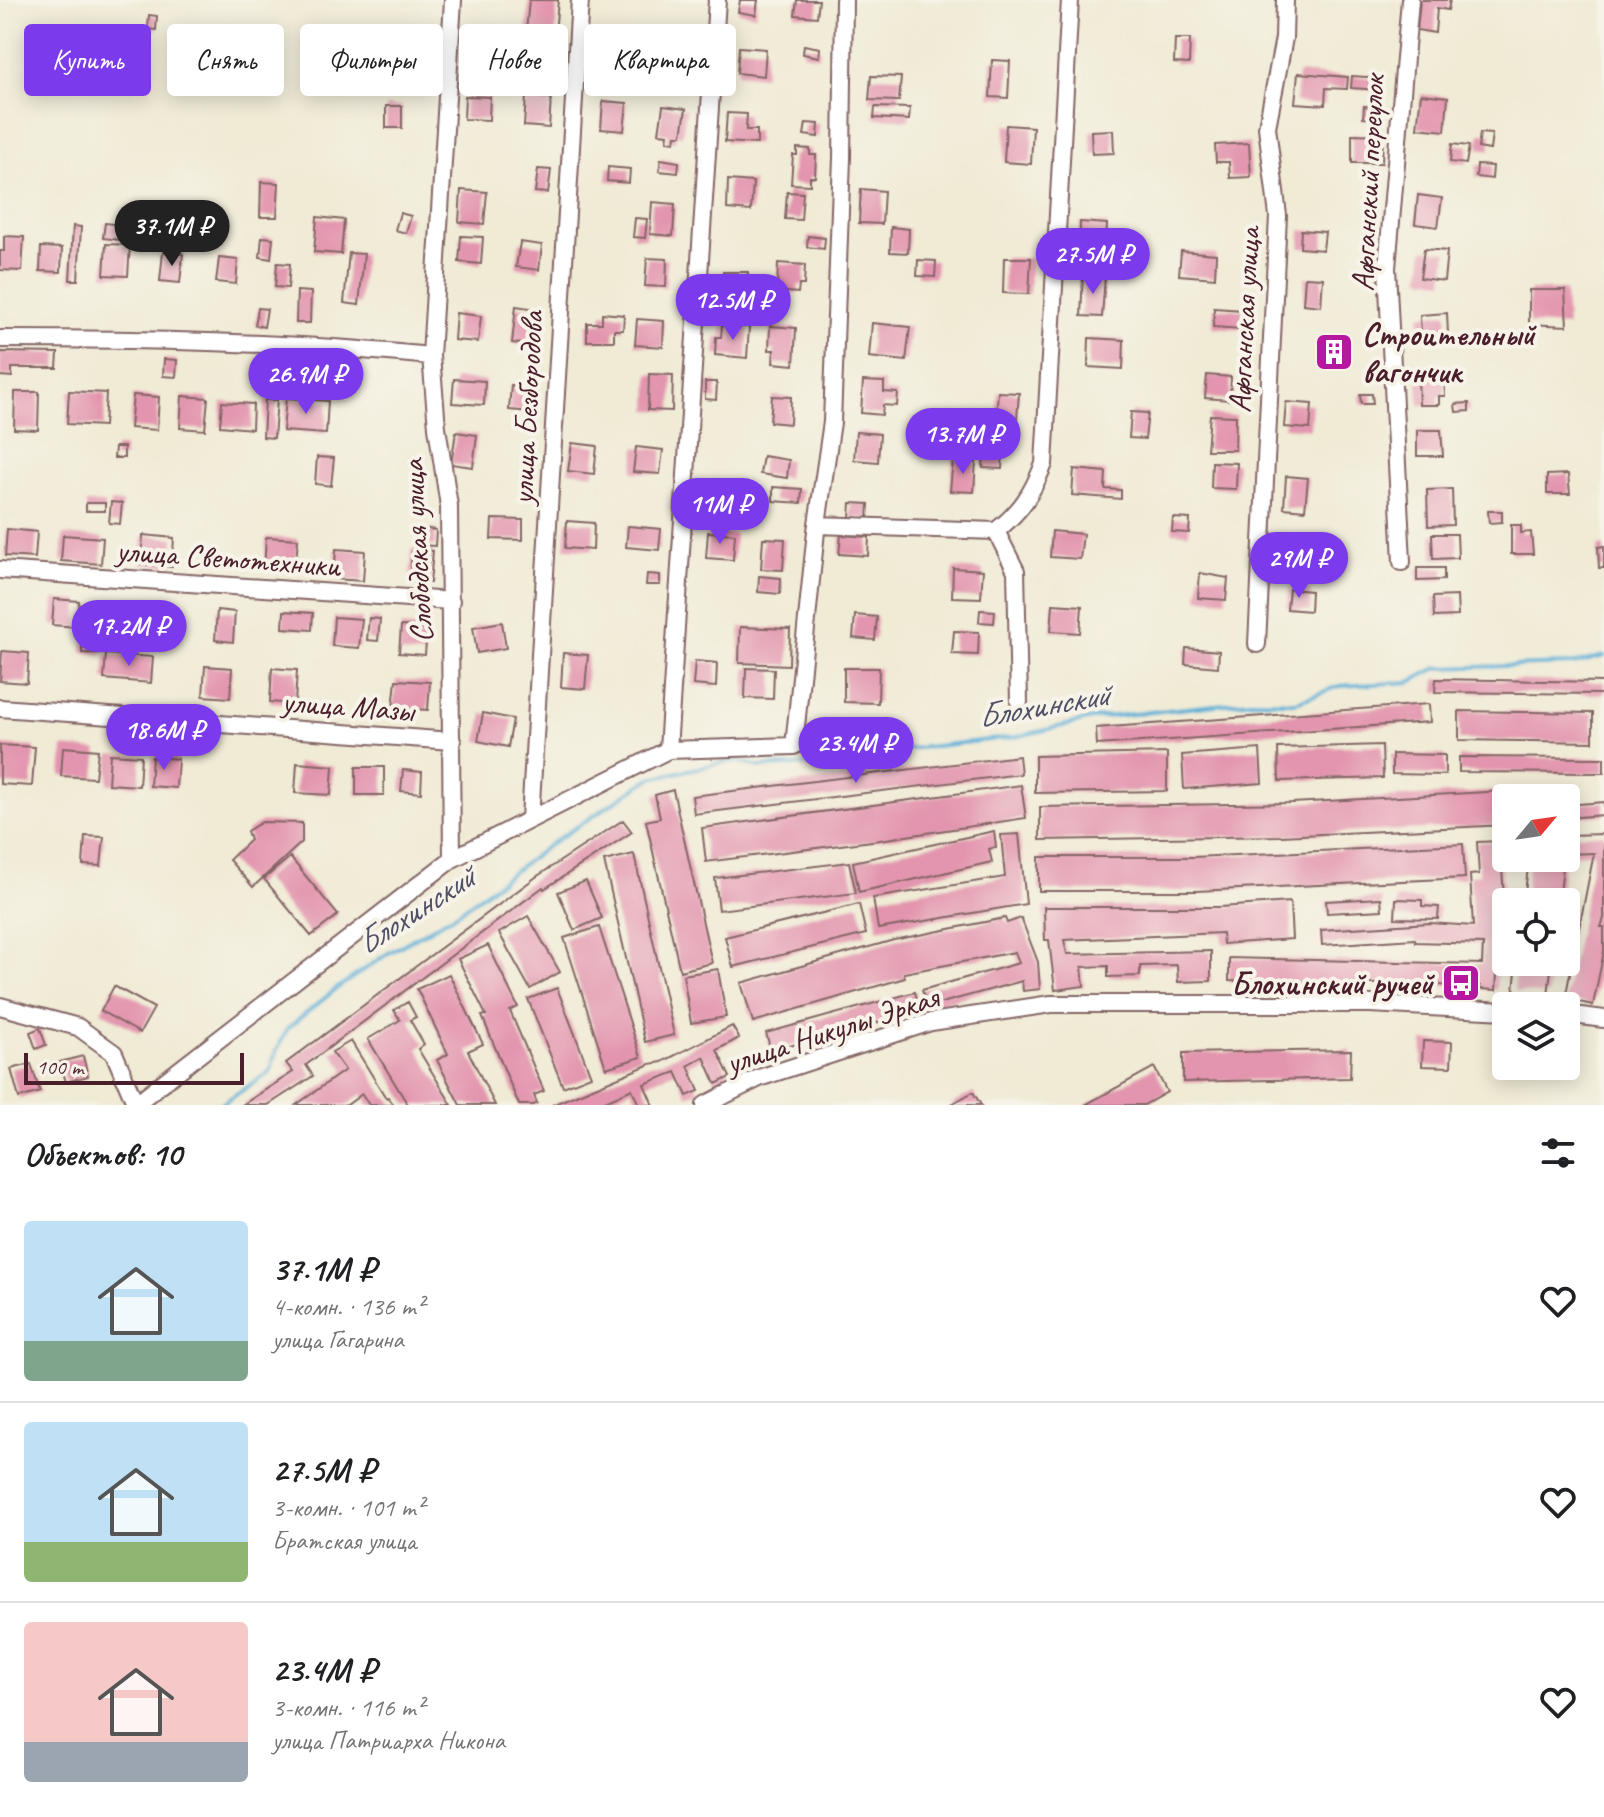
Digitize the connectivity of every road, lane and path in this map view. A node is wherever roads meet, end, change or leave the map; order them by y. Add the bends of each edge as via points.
1 (453, 0) edge
2 (580, 0) edge
3 (717, 0) edge
4 (844, 0) edge
5 (1070, 0) edge
6 (1285, 0) edge
7 (1410, 0) edge
8 (0, 339) edge
9 (431, 356) junction
10 (817, 525) junction
11 (996, 531) junction
12 (1402, 562) dead end
13 (0, 570) edge
14 (451, 601) junction
15 (1257, 644) dead end
16 (1019, 702) dead end
17 (0, 708) edge
18 (452, 741) junction
19 (668, 750) junction
20 (530, 819) junction
21 (452, 859) junction
22 (0, 1006) edge
23 (1492, 1010) edge
24 (1580, 1016) edge
25 (1604, 1019) edge
26 (135, 1105) edge
27 (705, 1105) edge

1 - 9 street, Слободская улица
2 - 20 street, улица Безбородова
3 - 19 street
4 - 10 street via 832,422
5 - 11 street via 1044,464 1018,513
6 - 15 street, Афганская улица via 1284,38 1267,127 1278,216
7 - 12 street, Афганский переулок via 1387,268
8 - 9 street via 310,346
9 - 14 street, Слободская улица via 449,506
10 - 11 street
10 - 19 street via 794,746
11 - 16 street via 1016,571
13 - 14 street, улица Светотехники
14 - 18 street, Слободская улица
17 - 18 street, улица Мазы
18 - 21 street, Слободская улица
19 - 20 street
20 - 21 street
21 - 26 street
22 - 26 street via 78,1027 114,1053
23 - 27 street, улица Никулы Эркая via 1370,1004 1051,1004 931,1022 759,1078
24 - 25 street

